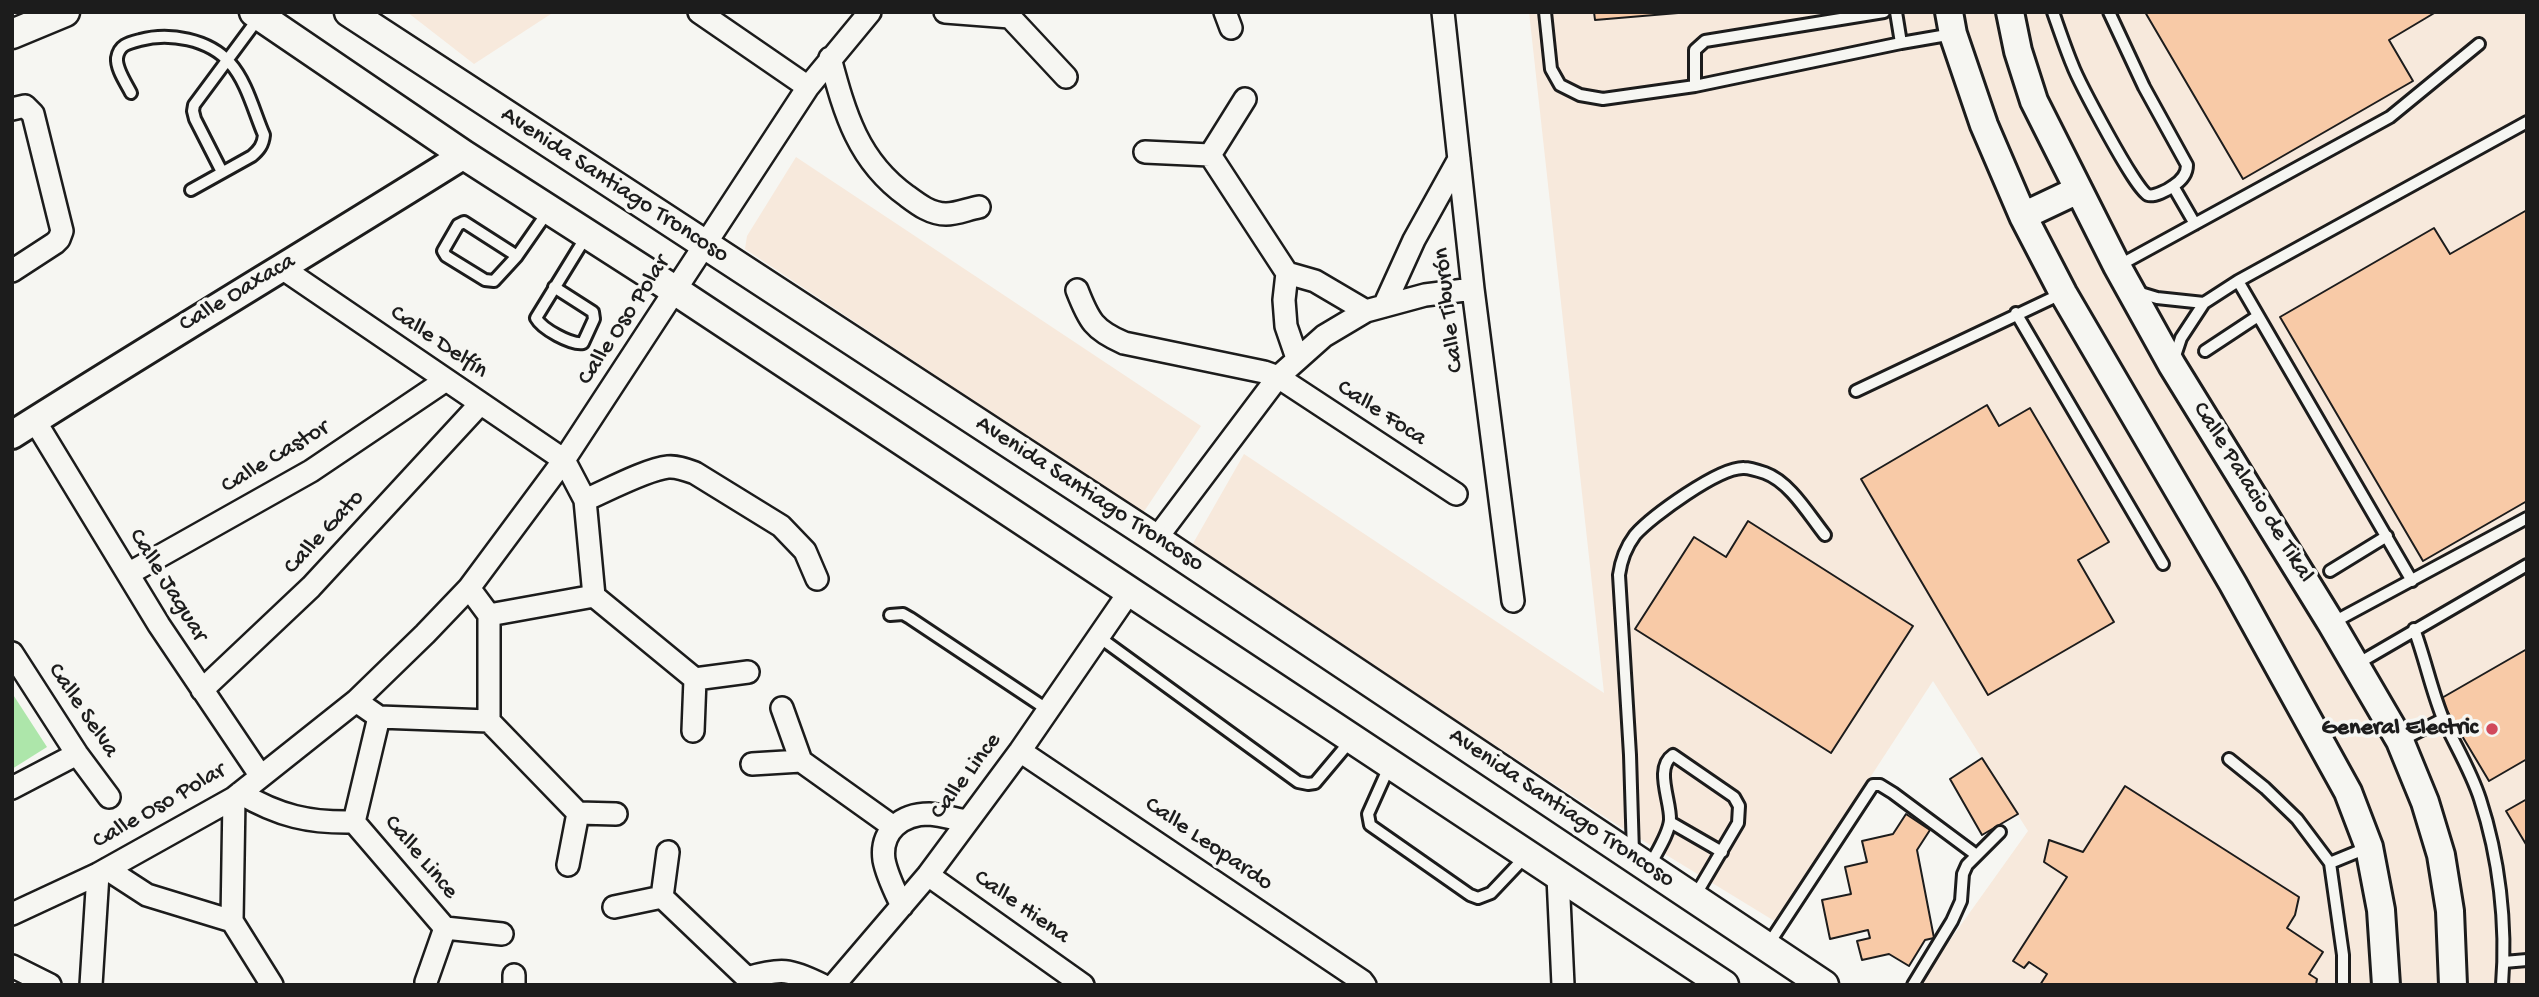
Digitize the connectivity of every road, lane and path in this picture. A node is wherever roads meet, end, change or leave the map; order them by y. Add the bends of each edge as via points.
1 (65, 12) edge
2 (349, 12) edge
3 (699, 12) edge
4 (870, 12) edge
5 (945, 12) edge
6 (1443, 12) edge
7 (1545, 12) edge
8 (1884, 12) edge
9 (1896, 12) edge
10 (2010, 12) edge
11 (2053, 12) edge
12 (2109, 12) edge
13 (257, 14) edge
14 (1010, 15) edge
15 (1951, 23) edge
16 (12, 34) edge
17 (1901, 43) junction
18 (2479, 44) dead end
19 (830, 58) junction
20 (229, 61) junction
21 (1066, 77) dead end
22 (1695, 86) junction
23 (808, 87) junction
24 (131, 93) dead end
25 (1245, 99) dead end
26 (12, 109) edge
27 (2527, 122) edge
28 (1145, 152) dead end
29 (464, 155) junction
30 (1210, 155) junction
31 (1459, 159) junction
32 (222, 172) junction
33 (2173, 186) junction
34 (191, 190) dead end
35 (2078, 190) junction
36 (979, 207) dead end
37 (548, 210) junction
38 (2023, 216) junction
39 (2195, 224) junction
40 (587, 235) junction
41 (706, 246) junction
42 (517, 257) junction
43 (2118, 266) junction
44 (282, 268) junction
45 (12, 271) edge
46 (1287, 273) junction
47 (2238, 281) junction
48 (554, 287) junction
49 (1473, 289) junction
50 (1077, 290) dead end
51 (2131, 290) junction
52 (676, 291) junction
53 (2063, 293) junction
54 (2204, 303) junction
55 (1375, 309) junction
56 (2016, 313) junction
57 (2258, 316) junction
58 (2205, 351) dead end
59 (1297, 358) junction
60 (2172, 365) junction
61 (1278, 377) junction
62 (446, 380) junction
63 (1856, 391) dead end
64 (480, 404) junction
65 (35, 421) junction
66 (12, 435) edge
67 (564, 460) junction
68 (1456, 494) dead end
69 (585, 500) junction
70 (2527, 519) edge
71 (1825, 535) dead end
72 (2387, 536) junction
73 (1156, 539) junction
74 (2163, 564) dead end
75 (2527, 565) edge
76 (2330, 571) dead end
77 (128, 574) junction
78 (817, 579) dead end
79 (2413, 580) junction
80 (469, 588) junction
81 (1130, 591) junction
82 (594, 596) junction
83 (1513, 600) dead end
84 (489, 615) junction
85 (890, 615) dead end
86 (2331, 623) junction
87 (2414, 629) junction
88 (1099, 637) junction
89 (12, 653) edge
90 (2355, 665) junction
91 (748, 672) dead end
92 (695, 679) junction
93 (202, 690) junction
94 (356, 701) junction
95 (782, 708) dead end
96 (1048, 710) junction
97 (379, 718) junction
98 (2443, 719) junction
99 (489, 721) junction
100 (693, 731) dead end
101 (1352, 739) junction
102 (2400, 741) junction
103 (1020, 751) junction
104 (77, 754) junction
105 (2228, 759) dead end
106 (801, 761) junction
107 (752, 764) dead end
108 (1390, 765) junction
109 (260, 775) junction
110 (12, 788) edge
111 (237, 795) junction
112 (110, 797) dead end
113 (578, 813) junction
114 (616, 814) dead end
115 (967, 821) junction
116 (354, 822) junction
117 (1670, 822) junction
118 (892, 826) junction
119 (2000, 832) dead end
120 (2369, 847) junction
121 (668, 852) dead end
122 (1722, 852) junction
123 (1975, 855) junction
124 (1526, 856) junction
125 (2330, 863) junction
126 (1641, 864) junction
127 (568, 865) dead end
128 (102, 872) junction
129 (928, 875) junction
130 (1558, 877) junction
131 (662, 897) junction
132 (1694, 898) junction
133 (902, 906) junction
134 (614, 907) dead end
135 (12, 914) edge
136 (232, 921) junction
137 (445, 928) junction
138 (502, 934) dead end
139 (1767, 947) junction
140 (2527, 961) edge
141 (2504, 962) junction
142 (12, 966) edge
143 (1696, 975) edge
144 (746, 981) edge
145 (426, 982) dead end
146 (50, 985) edge
147 (91, 985) edge
148 (272, 985) edge
149 (822, 985) edge
150 (834, 985) edge
151 (1083, 985) edge
152 (1365, 985) edge
153 (1563, 985) edge
154 (1724, 985) edge
155 (1824, 985) edge
156 (1913, 985) edge
157 (2343, 985) edge
158 (2386, 985) edge
159 (2453, 985) edge
160 (2502, 985) edge

1 - 16 main road
2 - 41 main road, Avenida Santiago Troncoso
3 - 23 street
4 - 19 street, Calle Oso Polar
5 - 14 street
6 - 31 street, Calle Tiburón
7 - 22 lane via 1551,69 1560,85 1580,95 1603,99
8 - 22 lane via 1705,41 1695,50
9 - 17 lane
10 - 35 street, Calle Palacio de Tikal via 2034,101
11 - 33 lane via 2072,66 2141,191 2153,195
12 - 33 lane via 2187,165 2184,177
13 - 20 lane
13 - 29 main road
14 - 21 street
15 - 17 lane
15 - 38 street via 1984,125
17 - 22 lane
18 - 39 lane via 2390,117
19 - 23 street, Calle Oso Polar
19 - 36 street via 844,108 863,151 888,182 925,209 946,214
20 - 24 lane via 173,36 125,44 117,64
20 - 32 lane via 192,111
20 - 32 lane via 264,135 252,156
23 - 41 street, Calle Oso Polar
25 - 30 street
26 - 45 street via 25,106 33,114 62,231 60,239
27 - 47 lane
28 - 30 street
29 - 37 main road
29 - 44 street, Calle Oaxaca
30 - 46 street
31 - 49 street, Calle Tiburón
31 - 55 street
32 - 34 lane
33 - 39 lane
35 - 38 street
35 - 43 street, Calle Palacio de Tikal
37 - 40 main road
37 - 42 lane
38 - 53 street
39 - 43 lane
40 - 48 lane
40 - 52 main road
41 - 52 street, Calle Oso Polar
41 - 73 main road, Avenida Santiago Troncoso
42 - 42 lane via 490,282 443,251 464,222
43 - 51 street, Calle Palacio de Tikal
44 - 62 street, Calle Delfín
44 - 65 street, Calle Oaxaca
46 - 55 street
46 - 59 street via 1286,326
47 - 54 lane
47 - 57 lane
48 - 48 lane via 537,320 576,344 583,343 593,312
49 - 55 street via 1425,295
49 - 83 street, Calle Tiburón
50 - 61 street, Calle Foca via 1086,314 1103,334 1124,343
51 - 54 lane
51 - 60 street, Calle Palacio de Tikal
52 - 67 street, Calle Oso Polar
52 - 81 main road
53 - 56 lane
53 - 120 street via 2304,711 2348,792
54 - 60 lane via 2181,338
55 - 59 street via 1324,335
56 - 63 lane
56 - 74 lane
57 - 58 lane
57 - 72 lane
59 - 61 street
60 - 86 street, Calle Palacio de Tikal
61 - 68 street, Calle Foca
61 - 73 street
62 - 64 street, Calle Delfín
62 - 77 street, Calle Castor via 311,471
64 - 67 street, Calle Delfín
64 - 93 street, Calle Gato via 311,587
65 - 66 street, Calle Oaxaca
65 - 77 street, Calle Jaguar
67 - 69 street
67 - 80 street, Calle Oso Polar
69 - 78 street via 654,471 683,468 781,526 805,551
69 - 82 street
70 - 79 lane
71 - 126 lane via 1787,489 1768,474 1744,468 1726,472 1662,510 1634,536 1619,575
72 - 76 lane
72 - 79 lane
73 - 126 main road, Avenida Santiago Troncoso
75 - 87 lane
77 - 93 street, Calle Jaguar
79 - 86 lane
80 - 84 street
80 - 94 street, Calle Oso Polar
81 - 88 street, Calle Lince
81 - 101 main road
82 - 84 street
82 - 92 street
84 - 99 street
85 - 96 lane via 904,614
86 - 90 street, Calle Palacio de Tikal
87 - 90 lane
87 - 98 lane
88 - 96 street, Calle Lince
88 - 101 lane via 1298,782 1315,782
89 - 104 street, Calle Selva
90 - 102 street, Calle Palacio de Tikal
91 - 92 street
92 - 100 street
93 - 109 street, Calle Jaguar
94 - 97 street
94 - 109 street, Calle Oso Polar
95 - 106 street
96 - 103 street, Calle Lince
97 - 99 street
97 - 116 street, Calle Lince
98 - 102 lane
98 - 141 lane via 2483,810 2499,888
99 - 113 street
101 - 108 main road
102 - 159 street, Calle Palacio de Tikal via 2441,855 2450,911
103 - 115 street, Calle Lince
103 - 152 street, Calle Leopardo
104 - 110 street
104 - 112 street, Calle Selva
105 - 125 lane via 2297,819
106 - 107 street
106 - 118 street
108 - 124 main road
108 - 124 lane via 1368,814 1370,825 1470,895 1478,898 1491,893
109 - 111 street, Calle Oso Polar
111 - 116 street, Calle Lince via 280,814 323,823
111 - 128 street, Calle Oso Polar
111 - 136 street
113 - 114 street
113 - 127 street
115 - 118 street via 921,815
115 - 129 street, Calle Lince
116 - 137 street, Calle Lince
117 - 122 lane
117 - 122 lane via 1664,775 1673,755 1734,797 1739,806 1738,824
117 - 126 lane
118 - 133 street via 884,858
119 - 123 lane
120 - 125 lane
120 - 158 street via 2381,910
121 - 131 street
122 - 132 lane
123 - 139 lane via 1893,793 1873,785
123 - 156 lane via 1963,874 1961,901 1952,921
124 - 130 main road
125 - 157 lane
126 - 132 main road, Avenida Santiago Troncoso
128 - 135 street, Calle Oso Polar
128 - 136 street via 147,895
128 - 147 street
129 - 133 street, Calle Lince
129 - 151 street, Calle Hiena
130 - 143 main road
130 - 153 street
131 - 134 street
131 - 144 street
132 - 139 main road, Avenida Santiago Troncoso
133 - 150 street, Calle Lince
136 - 148 street
137 - 138 street, Calle Lince
137 - 145 street, Calle Lince
139 - 155 main road, Avenida Santiago Troncoso
140 - 141 lane
141 - 160 lane
142 - 146 street
143 - 154 main road
144 - 149 street via 771,971 797,972

